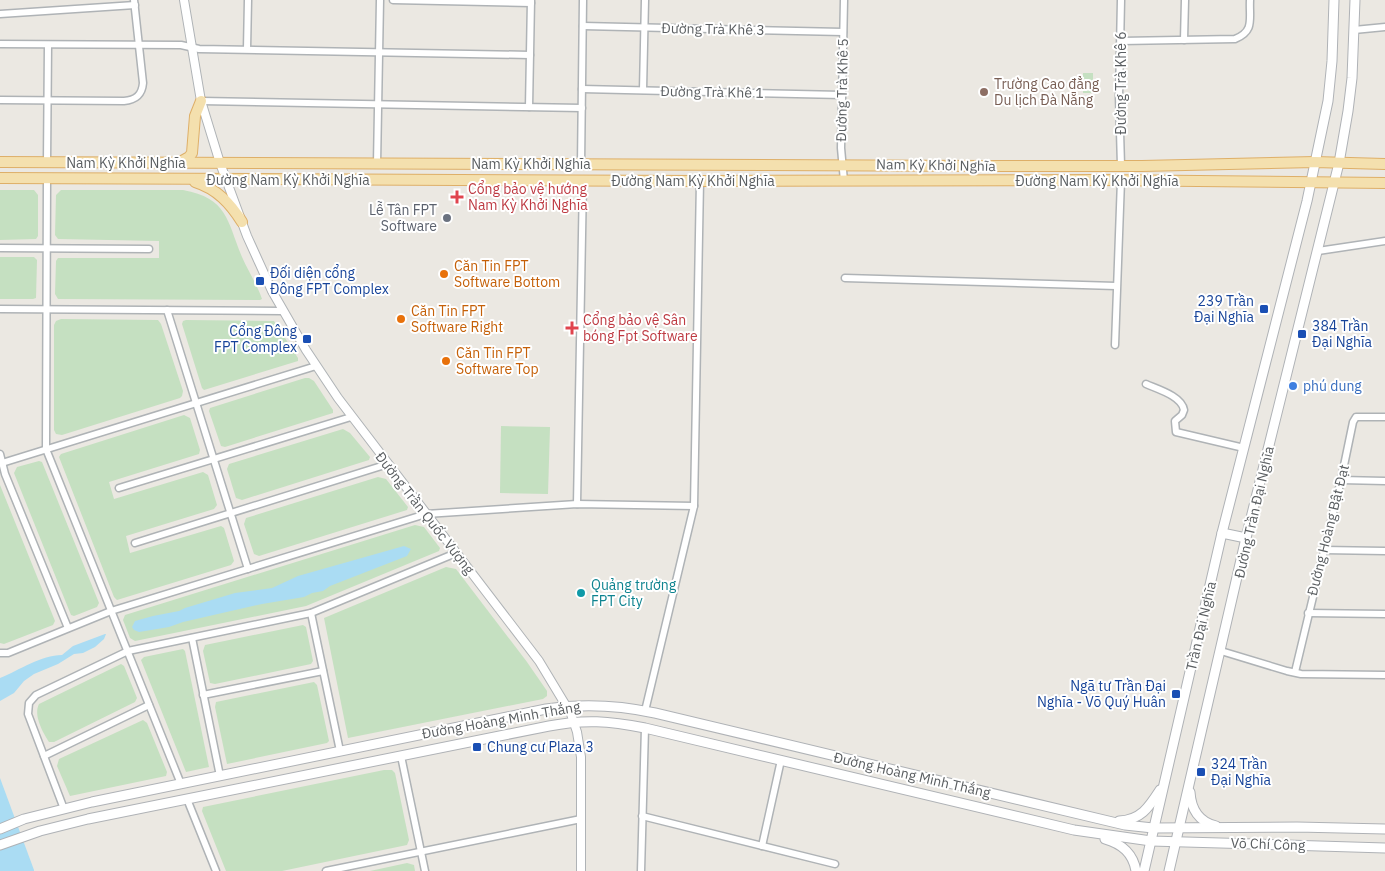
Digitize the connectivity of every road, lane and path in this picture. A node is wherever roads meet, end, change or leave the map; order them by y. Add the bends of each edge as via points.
1 (184, 0) edge
2 (248, 0) edge
3 (380, 0) edge
4 (393, 0) edge
5 (583, 0) edge
6 (645, 0) edge
7 (844, 0) edge
8 (1121, 0) edge
9 (1185, 0) edge
10 (1250, 0) edge
11 (1334, 0) edge
12 (1355, 0) edge
13 (531, 1) edge
14 (135, 3) edge
15 (0, 14) edge
16 (583, 26) junction
17 (1385, 27) edge
18 (644, 28) junction
19 (1354, 30) junction
20 (843, 32) junction
21 (1184, 40) junction
22 (1120, 41) junction
23 (0, 44) edge
24 (48, 44) junction
25 (139, 45) junction
26 (191, 47) junction
27 (247, 49) junction
28 (379, 52) junction
29 (530, 55) junction
30 (582, 89) junction
31 (643, 90) junction
32 (842, 95) junction
33 (0, 100) edge
34 (47, 100) junction
35 (200, 101) junction
36 (377, 104) junction
37 (529, 107) junction
38 (582, 108) junction
39 (0, 162) edge
40 (47, 162) junction
41 (1315, 162) junction
42 (180, 163) junction
43 (220, 163) junction
44 (1339, 163) junction
45 (377, 164) junction
46 (1385, 164) edge
47 (582, 165) junction
48 (843, 165) junction
49 (1121, 166) junction
50 (0, 178) edge
51 (47, 179) junction
52 (182, 179) junction
53 (227, 180) junction
54 (1121, 180) junction
55 (583, 181) junction
56 (700, 181) junction
57 (844, 181) junction
58 (1311, 182) junction
59 (1334, 183) junction
60 (1385, 183) edge
61 (242, 222) junction
62 (1385, 241) edge
63 (0, 248) edge
64 (47, 249) junction
65 (149, 249) dead end
66 (1318, 251) junction
67 (845, 278) dead end
68 (1116, 286) junction
69 (0, 309) edge
70 (47, 309) junction
71 (167, 310) junction
72 (282, 311) junction
73 (1115, 346) dead end
74 (316, 366) junction
75 (1146, 384) dead end
76 (196, 403) junction
77 (351, 417) junction
78 (1385, 417) edge
79 (1244, 448) junction
80 (46, 449) junction
81 (0, 454) edge
82 (214, 459) junction
83 (2, 463) junction
84 (388, 464) junction
85 (1341, 480) junction
86 (1385, 481) edge
87 (119, 488) dead end
88 (578, 504) junction
89 (694, 506) junction
90 (230, 513) junction
91 (426, 514) junction
92 (1222, 534) junction
93 (1246, 538) junction
94 (134, 543) dead end
95 (1323, 550) junction
96 (1385, 551) edge
97 (456, 553) junction
98 (248, 568) junction
99 (111, 611) junction
100 (311, 613) junction
101 (1308, 613) junction
102 (1385, 614) edge
103 (68, 628) junction
104 (192, 638) junction
105 (128, 651) junction
106 (1221, 651) junction
107 (0, 653) edge
108 (324, 671) junction
109 (1295, 672) junction
110 (1385, 675) edge
111 (203, 696) junction
112 (149, 705) junction
113 (567, 706) junction
114 (645, 711) junction
115 (574, 721) junction
116 (645, 728) junction
117 (398, 740) junction
118 (785, 745) junction
119 (340, 751) junction
120 (44, 756) junction
121 (401, 756) junction
122 (782, 760) junction
123 (220, 776) junction
124 (1164, 783) junction
125 (181, 784) junction
126 (1190, 784) junction
127 (187, 799) junction
128 (64, 809) junction
129 (642, 816) junction
130 (581, 819) junction
131 (1107, 821) junction
132 (1153, 828) junction
133 (1179, 828) junction
134 (1226, 828) junction
135 (0, 829) edge
136 (1385, 829) edge
137 (1074, 830) junction
138 (1151, 841) junction
139 (1176, 842) junction
140 (0, 845) edge
141 (762, 846) junction
142 (1385, 848) edge
143 (421, 852) junction
144 (834, 864) dead end
145 (216, 871) edge
146 (326, 871) edge
147 (425, 871) edge
148 (581, 871) edge
149 (641, 871) edge
150 (1136, 871) edge
151 (1144, 871) edge
152 (1169, 871) edge

1 - 26 street, Đường Trần Quốc Vượng
2 - 27 street
3 - 28 street
4 - 13 street
5 - 16 street
6 - 18 street
7 - 20 street, Đường Trà Khê 5
8 - 22 street, Đường Trà Khê 6
9 - 21 street
10 - 21 street via 1249,29 1244,35 1235,39
11 - 41 main road via 1328,100
12 - 19 main road, Đường Trần Đại Nghĩa
13 - 29 street
14 - 15 street
14 - 25 street
16 - 18 street, Đường Trà Khê 3
16 - 30 street
17 - 19 street
18 - 20 street, Đường Trà Khê 3
18 - 31 street
19 - 44 main road, Đường Trần Đại Nghĩa via 1348,111
20 - 32 street, Đường Trà Khê 5
21 - 22 street
22 - 49 street, Đường Trà Khê 6
23 - 24 street
24 - 25 street
24 - 34 street
25 - 26 street
25 - 34 street via 143,83 136,98 124,101
26 - 27 street
26 - 35 street, Đường Trần Quốc Vượng
27 - 28 street
28 - 29 street
28 - 36 street
29 - 37 street
30 - 31 street, Đường Trà Khê 1
30 - 38 street
31 - 32 street, Đường Trà Khê 1
32 - 48 street, Đường Trà Khê 5
33 - 34 street
34 - 40 street
35 - 36 street
35 - 42 main road via 195,116 192,153
35 - 43 street, Đường Trần Quốc Vượng
36 - 37 street
36 - 45 street
37 - 38 street
38 - 47 street
39 - 40 main road, Nam Kỳ Khởi Nghĩa
40 - 42 main road, Nam Kỳ Khởi Nghĩa
41 - 44 main road, Đường Nam Kỳ Khởi Nghĩa
41 - 49 main road, Đường Nam Kỳ Khởi Nghĩa
41 - 58 main road
42 - 43 main road, Nam Kỳ Khởi Nghĩa
43 - 45 main road, Nam Kỳ Khởi Nghĩa
43 - 53 street, Đường Trần Quốc Vượng
44 - 46 main road, Đường Nam Kỳ Khởi Nghĩa
44 - 59 main road, Đường Trần Đại Nghĩa
45 - 47 main road, Nam Kỳ Khởi Nghĩa
47 - 48 main road, Nam Kỳ Khởi Nghĩa
48 - 49 main road, Nam Kỳ Khởi Nghĩa
48 - 57 street, Đường Trà Khê 5
49 - 54 main road
50 - 51 main road, Đường Nam Kỳ Khởi Nghĩa
51 - 52 main road, Đường Nam Kỳ Khởi Nghĩa
51 - 64 street
52 - 53 main road, Đường Nam Kỳ Khởi Nghĩa
52 - 61 main road via 219,193
53 - 55 main road, Đường Nam Kỳ Khởi Nghĩa
53 - 61 street, Đường Trần Quốc Vượng
54 - 57 main road, Đường Nam Kỳ Khởi Nghĩa
54 - 58 main road, Đường Nam Kỳ Khởi Nghĩa
54 - 68 street
55 - 56 main road, Đường Nam Kỳ Khởi Nghĩa
55 - 88 street
56 - 57 main road, Đường Nam Kỳ Khởi Nghĩa
56 - 89 street
58 - 59 main road, Đường Nam Kỳ Khởi Nghĩa
58 - 79 main road, Trần Đại Nghĩa
59 - 60 main road, Đường Nam Kỳ Khởi Nghĩa
59 - 66 main road, Đường Trần Đại Nghĩa
61 - 72 street, Đường Trần Quốc Vượng
62 - 66 street
63 - 64 street
64 - 65 street
64 - 70 street
66 - 93 main road, Đường Trần Đại Nghĩa
67 - 68 street
68 - 73 street
69 - 70 street
70 - 71 street
70 - 80 street
71 - 72 street
71 - 76 street
72 - 74 street, Đường Trần Quốc Vượng
74 - 76 street
74 - 77 street, Đường Trần Quốc Vượng
75 - 79 street via 1182,403 1182,415 1174,421 1176,432
76 - 80 street
76 - 82 street
77 - 82 street
77 - 84 street, Đường Trần Quốc Vượng
78 - 85 street, Đường Hoàng Bật Đạt via 1356,417
79 - 92 main road, Trần Đại Nghĩa
80 - 83 street
80 - 99 street
81 - 83 street
82 - 87 street
82 - 90 street
83 - 103 street
84 - 90 street
84 - 91 street, Đường Trần Quốc Vượng
85 - 86 street
85 - 95 street, Đường Hoàng Bật Đạt
88 - 89 street
88 - 91 street
89 - 114 street
90 - 94 street
90 - 98 street
91 - 97 street, Đường Trần Quốc Vượng
91 - 98 street
92 - 93 main road
92 - 124 main road, Trần Đại Nghĩa
93 - 106 main road, Đường Trần Đại Nghĩa
95 - 96 street
95 - 101 street, Đường Hoàng Bật Đạt
97 - 100 street
97 - 113 street, Đường Trần Quốc Vượng via 539,660
98 - 99 street
99 - 103 street
99 - 105 street
100 - 104 street
100 - 108 street
101 - 102 street
101 - 109 street, Đường Hoàng Bật Đạt
103 - 107 street via 8,653
104 - 105 street
104 - 111 street
105 - 112 street
105 - 120 street via 30,701 28,714
106 - 109 street
106 - 126 main road, Đường Trần Đại Nghĩa
108 - 111 street
108 - 119 street
109 - 110 street
111 - 123 street
112 - 120 street
112 - 125 street
113 - 114 main road, Đường Hoàng Minh Thắng via 608,706
113 - 115 street, Đường Trần Quốc Vượng
113 - 117 main road, Đường Hoàng Minh Thắng
114 - 118 main road, Đường Hoàng Minh Thắng
115 - 116 main road, Đường Hoàng Minh Thắng via 613,722
115 - 121 main road, Đường Hoàng Minh Thắng
115 - 130 street, Đường Trần Quốc Vượng via 581,750
116 - 122 main road, Đường Hoàng Minh Thắng
116 - 129 street
117 - 119 main road, Đường Hoàng Minh Thắng
117 - 121 main road
118 - 122 main road
118 - 131 main road, Đường Hoàng Minh Thắng
119 - 123 main road, Đường Hoàng Minh Thắng
120 - 128 street
121 - 127 main road, Đường Hoàng Minh Thắng
121 - 143 street
122 - 137 main road, Đường Hoàng Minh Thắng
122 - 141 street
123 - 125 main road, Đường Hoàng Minh Thắng
124 - 131 main road via 1147,810 1137,817
124 - 132 main road, Trần Đại Nghĩa
125 - 127 main road
125 - 128 main road, Đường Hoàng Minh Thắng
126 - 133 main road, Đường Trần Đại Nghĩa
126 - 134 main road via 1191,800 1197,814 1206,822
127 - 140 main road, Đường Hoàng Minh Thắng via 69,824
127 - 145 street
128 - 135 main road, Đường Hoàng Minh Thắng
129 - 141 street
129 - 149 street
130 - 143 street
130 - 148 street, Đường Trần Quốc Vượng
131 - 132 main road, Đường Hoàng Minh Thắng
132 - 133 main road, Võ Chí Công
132 - 138 main road, Trần Đại Nghĩa
133 - 134 main road, Võ Chí Công
133 - 139 main road, Đường Trần Đại Nghĩa
134 - 136 main road, Võ Chí Công
137 - 138 main road, Đường Hoàng Minh Thắng
137 - 150 main road via 1119,845 1132,856
138 - 139 main road, Võ Chí Công
138 - 151 main road, Trần Đại Nghĩa
139 - 142 main road, Võ Chí Công
139 - 152 main road, Đường Trần Đại Nghĩa
141 - 144 street
143 - 146 street
143 - 147 street

